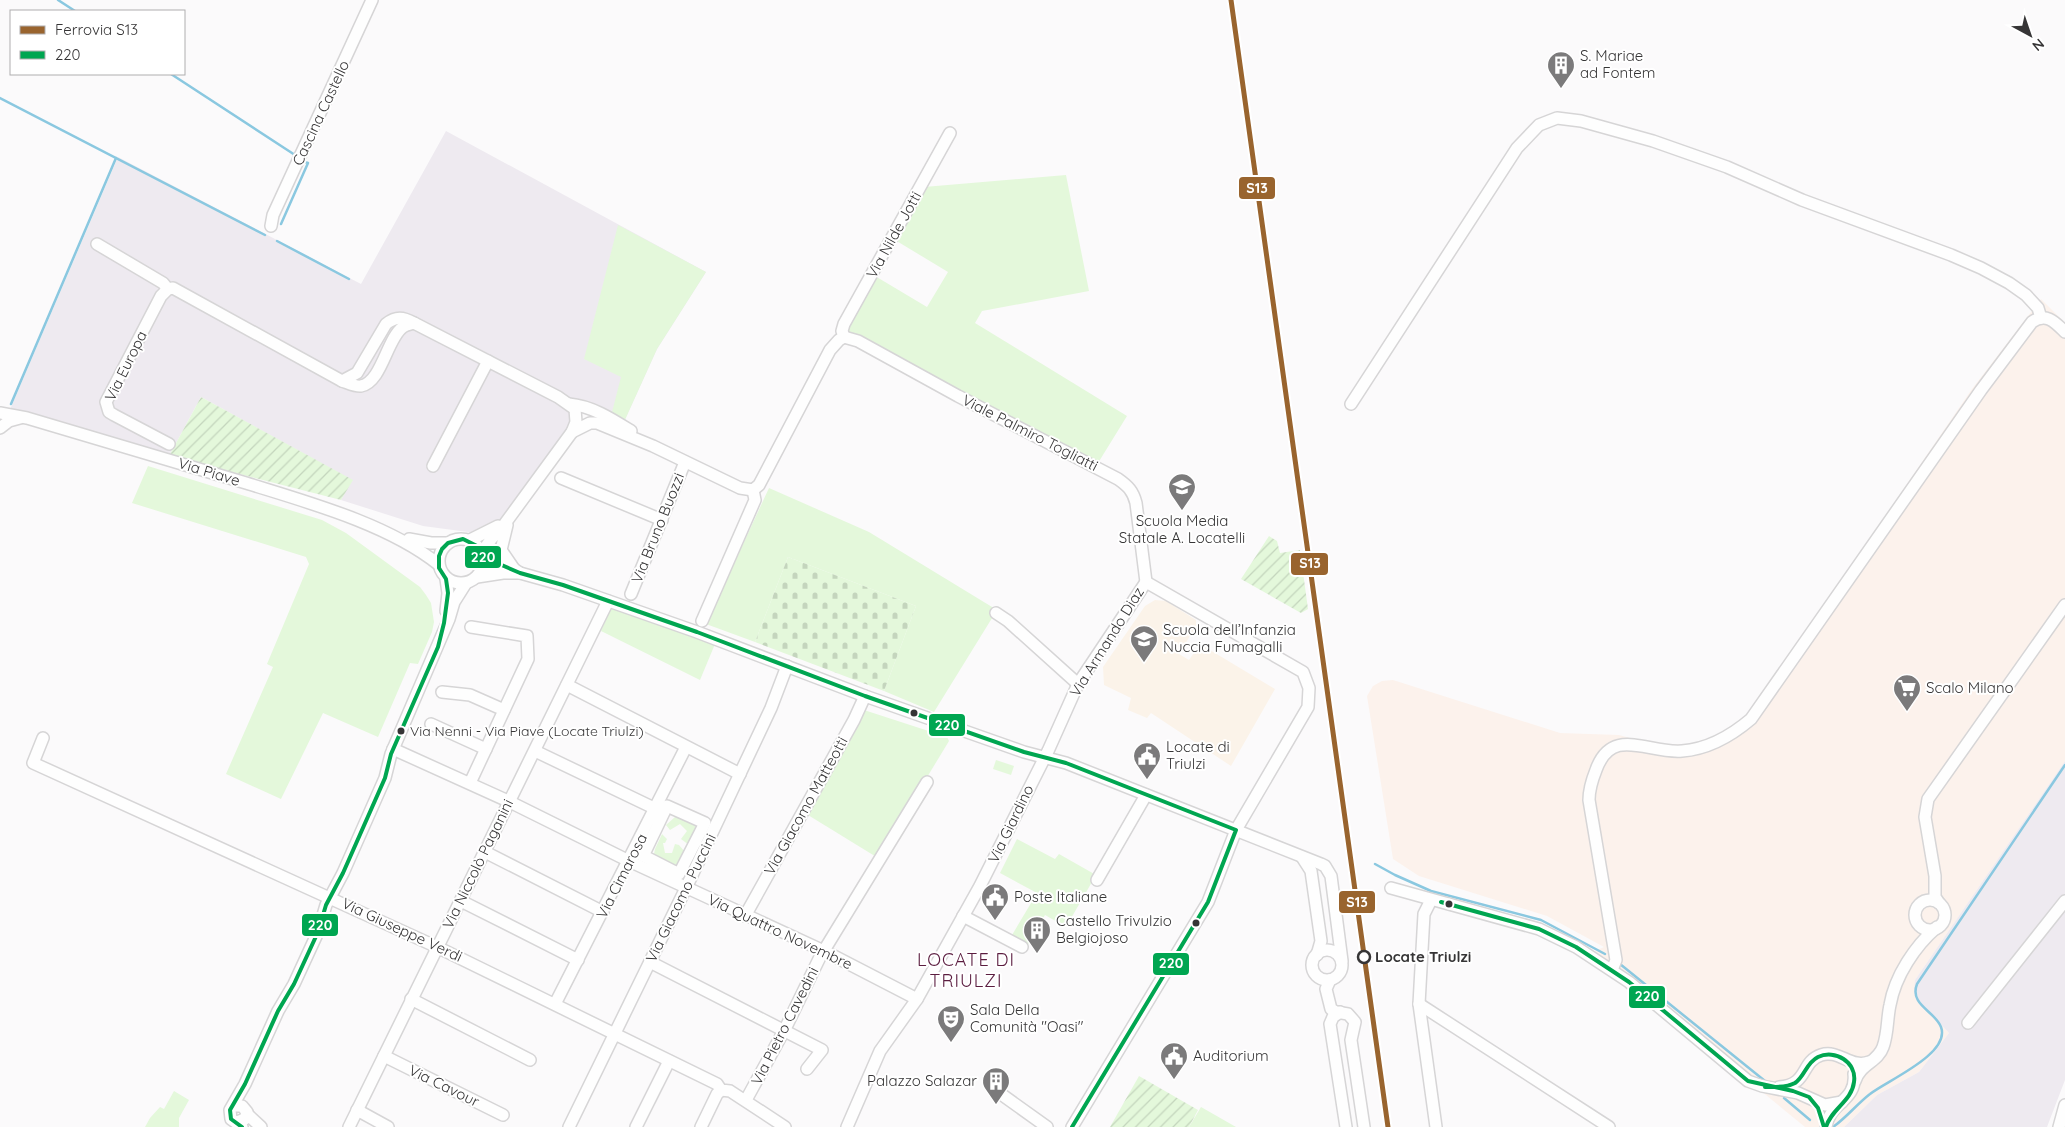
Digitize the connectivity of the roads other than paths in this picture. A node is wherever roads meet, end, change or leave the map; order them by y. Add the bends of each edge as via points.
1 (372, 0) edge
2 (950, 133) dead end
3 (271, 226) dead end
4 (97, 244) dead end
5 (168, 288) junction
6 (2041, 318) junction
7 (414, 323) junction
8 (2065, 332) edge
9 (844, 338) junction
10 (488, 361) junction
11 (342, 381) junction
12 (569, 404) junction
13 (1351, 404) dead end
14 (0, 413) edge
15 (606, 416) junction
16 (27, 418) junction
17 (574, 427) junction
18 (0, 428) edge
19 (169, 444) dead end
20 (653, 446) junction
21 (685, 462) junction
22 (433, 466) dead end
23 (561, 478) dead end
24 (753, 490) junction
25 (509, 517) junction
26 (662, 520) junction
27 (388, 533) junction
28 (470, 540) junction
29 (448, 543) junction
30 (482, 555) junction
31 (438, 564) junction
32 (517, 571) junction
33 (477, 577) junction
34 (446, 579) junction
35 (1146, 582) junction
36 (466, 583) junction
37 (631, 594) dead end
38 (608, 601) junction
39 (2065, 605) edge
40 (996, 613) dead end
41 (702, 621) dead end
42 (471, 627) dead end
43 (438, 647) junction
44 (787, 666) junction
45 (1078, 684) junction
46 (567, 685) junction
47 (442, 692) dead end
48 (865, 696) junction
49 (504, 710) junction
50 (431, 724) dead end
51 (43, 738) dead end
52 (686, 747) junction
53 (393, 749) junction
54 (486, 749) junction
55 (535, 751) junction
56 (1044, 757) junction
57 (740, 774) junction
58 (926, 782) dead end
59 (470, 783) junction
60 (1146, 795) junction
61 (508, 801) junction
62 (661, 806) junction
63 (1236, 830) junction
64 (485, 852) junction
65 (636, 856) junction
66 (1301, 856) junction
67 (1098, 880) dead end
68 (1935, 886) junction
69 (686, 888) junction
70 (1392, 888) dead end
71 (330, 897) junction
72 (1431, 900) junction
73 (461, 901) junction
74 (1925, 901) junction
75 (2065, 901) edge
76 (1939, 903) junction
77 (603, 912) junction
78 (745, 916) junction
79 (962, 916) junction
80 (1922, 927) junction
81 (1937, 927) junction
82 (1922, 943) junction
83 (437, 947) junction
84 (1022, 947) dead end
85 (824, 952) junction
86 (1317, 955) junction
87 (578, 960) junction
88 (1342, 961) junction
89 (650, 962) junction
90 (1612, 970) junction
91 (1330, 980) junction
92 (411, 999) junction
93 (917, 999) junction
94 (555, 1004) junction
95 (1419, 1004) junction
96 (1340, 1012) junction
97 (1968, 1023) dead end
98 (785, 1029) junction
99 (615, 1035) junction
100 (384, 1056) junction
101 (1844, 1059) junction
102 (530, 1060) dead end
103 (669, 1061) junction
104 (1872, 1061) junction
105 (807, 1069) dead end
106 (1804, 1074) junction
107 (1855, 1081) junction
108 (1762, 1086) junction
109 (994, 1089) dead end
110 (722, 1090) junction
111 (1812, 1099) junction
112 (746, 1100) junction
113 (1842, 1102) junction
114 (2065, 1105) edge
115 (242, 1109) junction
116 (357, 1110) junction
117 (503, 1115) dead end
118 (240, 1125) edge
119 (261, 1127) edge
120 (349, 1127) edge
121 (388, 1127) edge
122 (569, 1127) edge
123 (636, 1127) edge
124 (701, 1127) edge
125 (785, 1127) edge
126 (847, 1127) edge
127 (1048, 1127) edge
128 (1072, 1127) edge
129 (1346, 1127) edge
130 (1364, 1127) edge
131 (1436, 1127) edge
132 (1609, 1127) edge
133 (1825, 1127) edge
134 (2059, 1127) edge

1 - 3 street, Cascina Castello via 273,215
2 - 9 street, Via Nilde Jotti via 844,324
4 - 5 street
5 - 11 street
5 - 19 street, Via Europa via 161,296 106,407 114,416
6 - 8 street via 2050,319
6 - 13 street via 2032,301 2009,283 1951,255 1653,141 1581,121 1556,118 1539,125 1517,148
6 - 90 street via 2032,322 1981,390 1751,719 1722,740 1697,749 1670,751 1624,744 1611,747 1602,755 1590,786 1589,800 1616,960
7 - 10 street
7 - 11 street via 405,318 392,319 357,373
7 - 11 street via 403,327 368,383 361,386
9 - 24 street via 830,350 759,485
9 - 35 street, Viale Palmiro Togliatti via 858,341 1129,486 1136,503
10 - 12 street
10 - 22 street
12 - 15 street via 583,405
12 - 17 street via 575,410
14 - 16 street, Via Piave
15 - 17 street via 593,416
15 - 20 street
16 - 18 street via 9,421
16 - 27 street, Via Piave via 312,503
17 - 20 street via 597,423
17 - 25 street
20 - 21 street
21 - 24 street via 740,488
21 - 26 street, Via Bruno Buozzi
23 - 26 street
24 - 41 street via 755,500
25 - 28 street, Via Piave via 494,529
25 - 30 street
25 - 32 street via 501,550
26 - 37 street, Via Bruno Buozzi
27 - 29 street, Via Piave via 419,542
27 - 31 street, Via Piave
28 - 29 street, Via Piave via 457,539
28 - 30 street
29 - 31 street via 440,552
30 - 32 street
30 - 33 street via 482,569
31 - 34 street, Via Piave
32 - 33 street
32 - 38 street
33 - 36 street
34 - 36 street
34 - 43 street via 447,606
35 - 45 street, Via Armando Diaz
35 - 63 street via 1303,672 1309,688 1308,707
36 - 43 street via 454,602
38 - 44 street
38 - 46 street, Via Niccolò Paganini
39 - 68 street via 1928,799 1925,817
40 - 45 street
42 - 49 street via 527,636 528,659
43 - 53 street
44 - 48 street
44 - 57 street, Via Giacomo Puccini
45 - 56 street, Via Armando Diaz
46 - 52 street
46 - 55 street, Via Niccolò Paganini
47 - 49 street via 470,695
48 - 56 street
48 - 78 street, Via Giacomo Matteotti
49 - 54 street
50 - 54 street
51 - 71 street, Via Giuseppe Verdi via 32,763
52 - 57 street
52 - 62 street, Via Cimarosa
53 - 59 street, Via Quattro Novembre
53 - 71 street via 385,778
54 - 59 street
55 - 61 street, Via Niccolò Paganini
55 - 62 street
56 - 60 street
56 - 79 street, Via Giardino
57 - 69 street, Via Giacomo Puccini
58 - 85 street, Via Pietro Cavedini
59 - 61 street, Via Quattro Novembre
60 - 63 street
60 - 67 street
61 - 64 street, Via Niccolò Paganini
61 - 65 street, Via Quattro Novembre
62 - 65 street, Via Cimarosa
62 - 65 street via 704,823 679,874
63 - 66 street
63 - 128 street via 1208,902
64 - 73 street, Via Niccolò Paganini
64 - 77 street
65 - 69 street, Via Quattro Novembre
65 - 77 street, Via Cimarosa
66 - 86 street via 1311,871 1321,941
66 - 88 street via 1325,866 1331,876
68 - 74 street
68 - 76 street via 1935,897
69 - 78 street, Via Quattro Novembre
69 - 89 street, Via Giacomo Puccini
70 - 72 street
71 - 83 street, Via Giuseppe Verdi
71 - 115 street via 318,932 245,1084
72 - 90 street via 1539,929
72 - 95 street via 1424,914
73 - 83 street, Via Niccolò Paganini
73 - 87 street
74 - 76 street
74 - 80 street via 1915,912 1916,921
75 - 97 street
76 - 81 street via 1945,915
77 - 87 street, Via Cimarosa
78 - 85 street, Via Quattro Novembre
79 - 84 street
79 - 93 street, Via Giardino
80 - 81 street
80 - 82 street via 1925,936
81 - 82 street
82 - 104 street via 1894,989 1883,1047
83 - 92 street, Via Niccolò Paganini
83 - 94 street, Via Giuseppe Verdi
85 - 93 street, Via Quattro Novembre
85 - 98 street, Via Pietro Cavedini
86 - 88 street via 1325,951 1334,952
86 - 91 street via 1313,963 1314,972 1321,979
87 - 94 street, Via Cimarosa
88 - 91 street via 1339,975
89 - 98 street
89 - 99 street, Via Giacomo Puccini
90 - 108 street via 1748,1081
91 - 96 street via 1326,985 1329,1005 1334,1012
92 - 100 street, Via Niccolò Paganini
92 - 102 street
93 - 126 street, Via Giardino via 880,1051
94 - 99 street, Via Giuseppe Verdi
95 - 131 street
95 - 132 street
96 - 129 street via 1330,1024
96 - 130 street via 1350,1015 1355,1022 1351,1040
98 - 105 street via 822,1050
98 - 112 street, Via Pietro Cavedini
99 - 103 street, Via Giuseppe Verdi
99 - 122 street, Via Giacomo Puccini
100 - 116 street, Via Niccolò Paganini
100 - 117 street, Via Cavour
101 - 104 street via 1856,1064
101 - 106 street via 1837,1055 1820,1056 1813,1060
101 - 107 street via 1850,1065
103 - 110 street, Via Giuseppe Verdi via 717,1084
103 - 123 street
104 - 107 street via 1859,1072
106 - 108 street via 1790,1085
106 - 111 street via 1806,1091
107 - 113 street
108 - 111 street via 1798,1092
109 - 127 street
110 - 112 street, Via Giuseppe Verdi
110 - 124 street
111 - 113 street via 1825,1105
111 - 133 street
112 - 125 street, Via Giuseppe Verdi
113 - 133 street via 1828,1117
114 - 134 street
115 - 118 street via 230,1114
115 - 119 street
116 - 120 street, Via Niccolò Paganini
116 - 121 street

